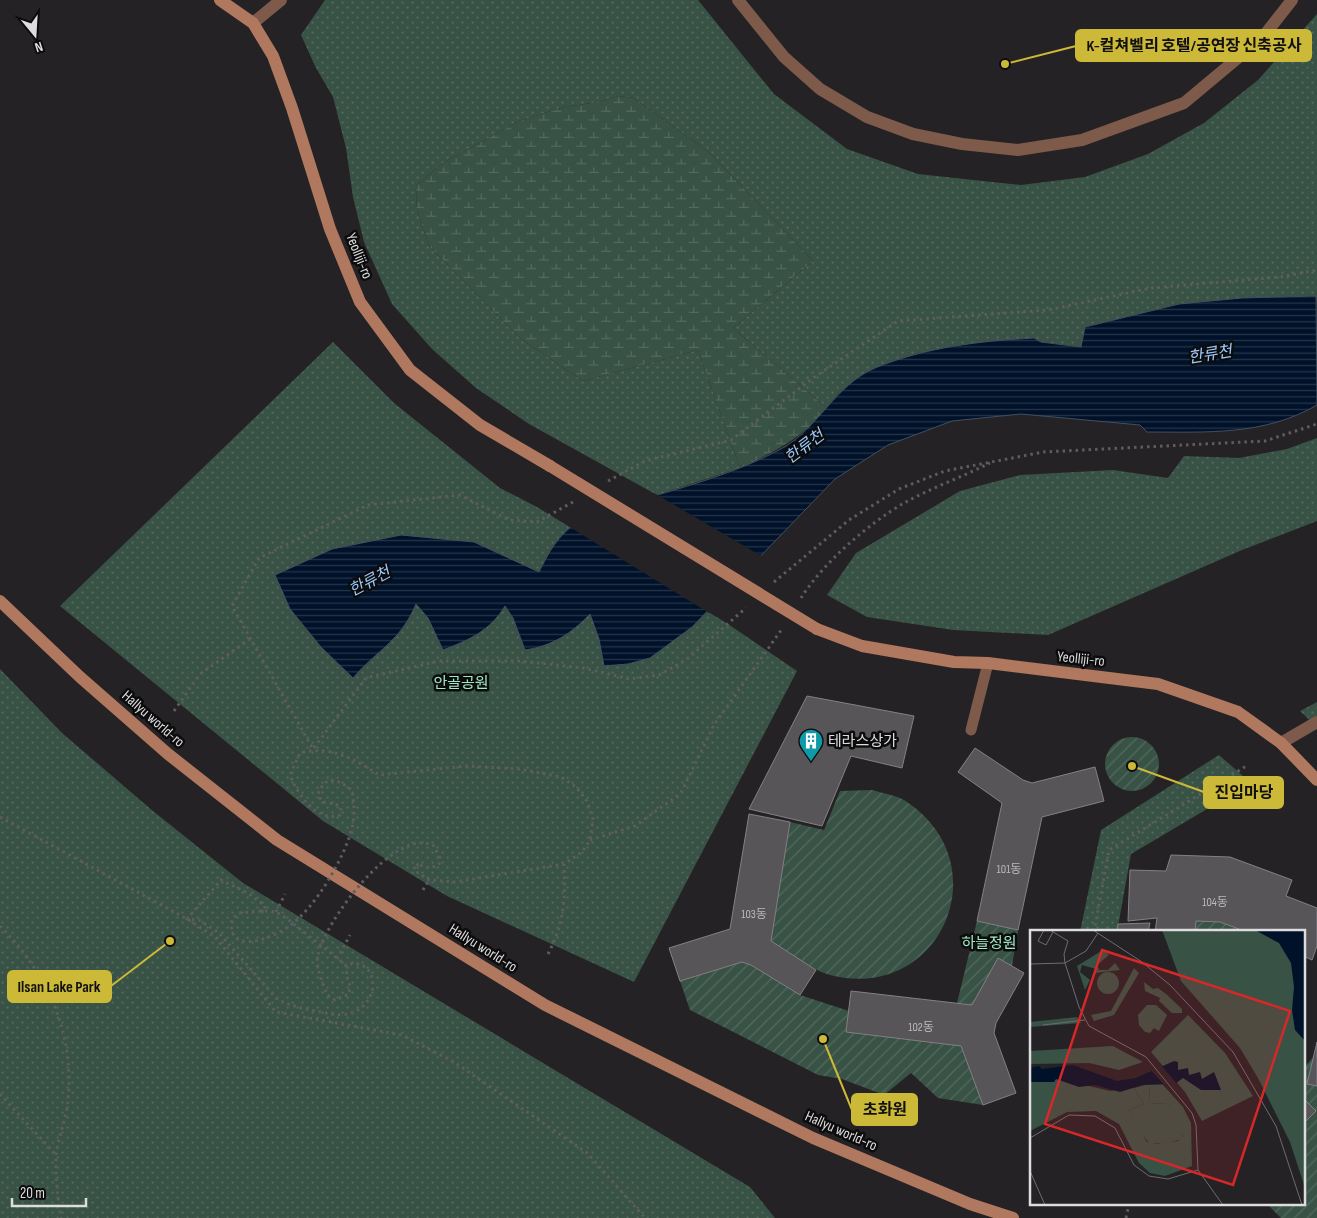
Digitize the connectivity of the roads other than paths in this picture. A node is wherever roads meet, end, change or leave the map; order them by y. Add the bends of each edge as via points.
1 (220, 0) edge
2 (281, 0) edge
3 (738, 0) edge
4 (1292, 0) edge
5 (253, 23) junction
6 (0, 601) edge
7 (988, 663) junction
8 (1317, 722) edge
9 (971, 730) dead end
10 (1280, 743) junction
11 (1317, 780) edge
12 (1013, 1218) edge

1 - 5 street, Yeolliji-ro
2 - 5 street
3 - 4 street via 784,57 820,90 867,116 913,134 962,144 1018,150 1082,140 1184,103 1263,38
5 - 7 street, Yeolliji-ro, bridge via 273,56 330,229 360,302 410,370 480,425 817,629 862,646 954,662
6 - 12 street, Hallyu world-ro via 168,754 277,840 545,1005 813,1138 970,1204
7 - 9 lane
7 - 10 street, Yeolliji-ro via 1158,684 1238,712
8 - 10 street
10 - 11 street, Yeolliji-ro

